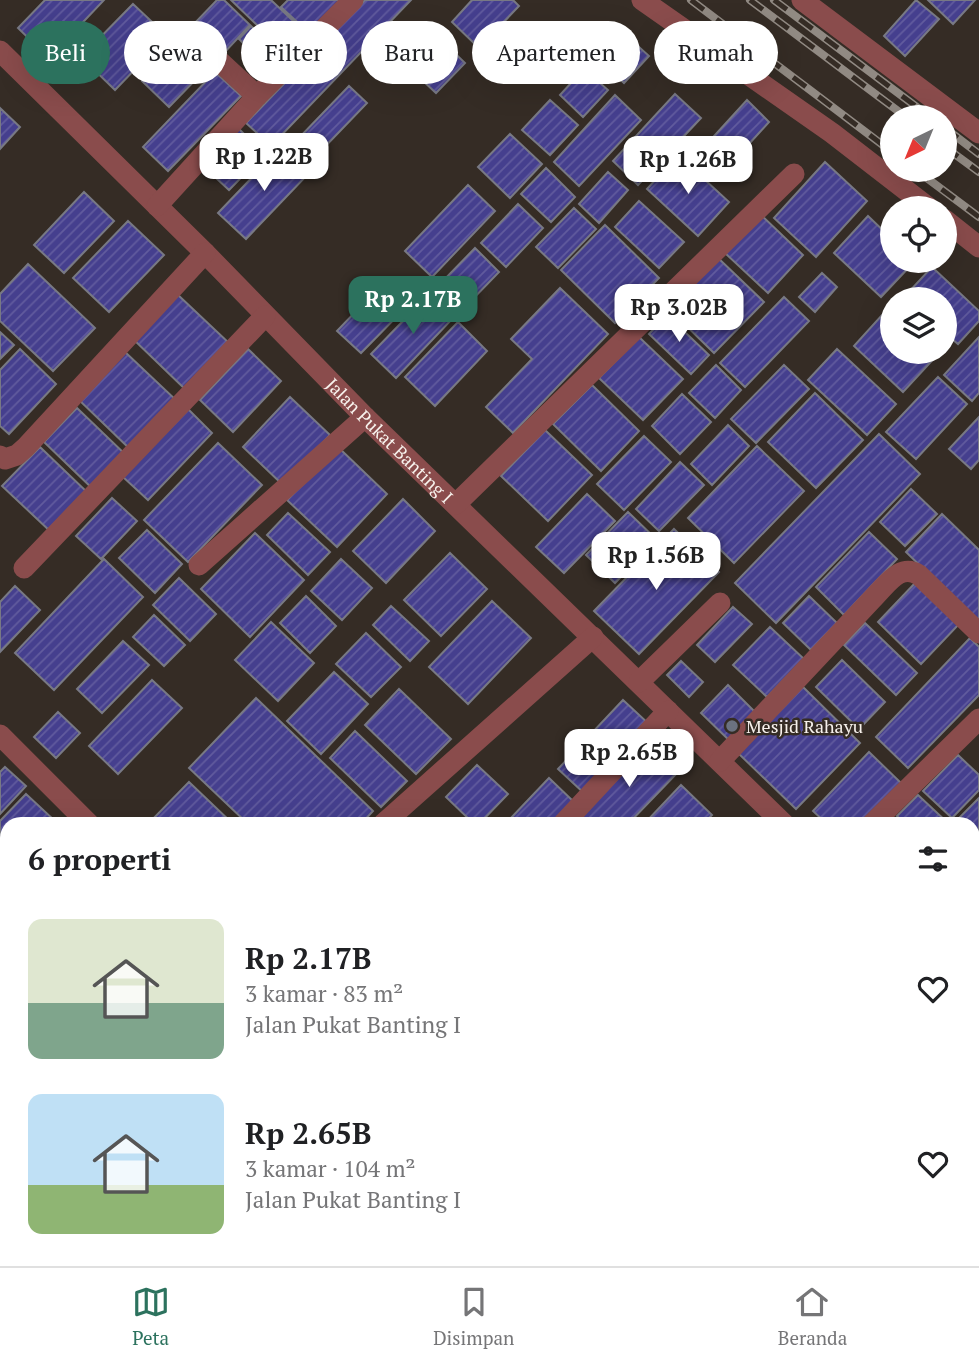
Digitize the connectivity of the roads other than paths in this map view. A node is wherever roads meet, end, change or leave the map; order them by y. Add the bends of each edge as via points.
1 (353, 0) edge
2 (642, 0) edge
3 (802, 0) edge
4 (0, 51) edge
5 (227, 68) edge
6 (257, 96) junction
7 (979, 133) edge
8 (794, 174) dead end
9 (913, 196) edge
10 (157, 206) junction
11 (957, 230) edge
12 (979, 247) edge
13 (205, 253) junction
14 (265, 316) junction
15 (365, 417) junction
16 (0, 456) edge
17 (456, 504) junction
18 (199, 565) dead end
19 (24, 568) dead end
20 (720, 603) dead end
21 (979, 633) edge
22 (593, 637) junction
23 (639, 682) junction
24 (668, 710) junction
25 (979, 719) edge
26 (0, 735) edge
27 (720, 761) junction
28 (75, 817) edge
29 (391, 817) edge
30 (569, 817) edge
31 (777, 817) edge
32 (880, 817) edge

1 - 6 street
2 - 9 street
3 - 7 street
4 - 10 street, Jalan Pukat Banting I
5 - 6 street
6 - 10 street
8 - 17 street
10 - 13 street, Jalan Pukat Banting I
11 - 12 street
13 - 14 street, Jalan Pukat Banting I
13 - 16 street via 26,447 17,455
14 - 15 street, Jalan Pukat Banting I
14 - 19 street
15 - 17 street, Jalan Pukat Banting I
15 - 18 street
17 - 22 street, Jalan Pukat Banting I
20 - 23 street
21 - 27 street via 919,575 903,571
22 - 23 street, Jalan Pukat Banting I
22 - 29 street
23 - 24 street, Jalan Pukat Banting I
24 - 27 street, Jalan Pukat Banting I
24 - 30 street
25 - 32 street
26 - 28 street
27 - 31 street, Jalan Pukat Banting I

